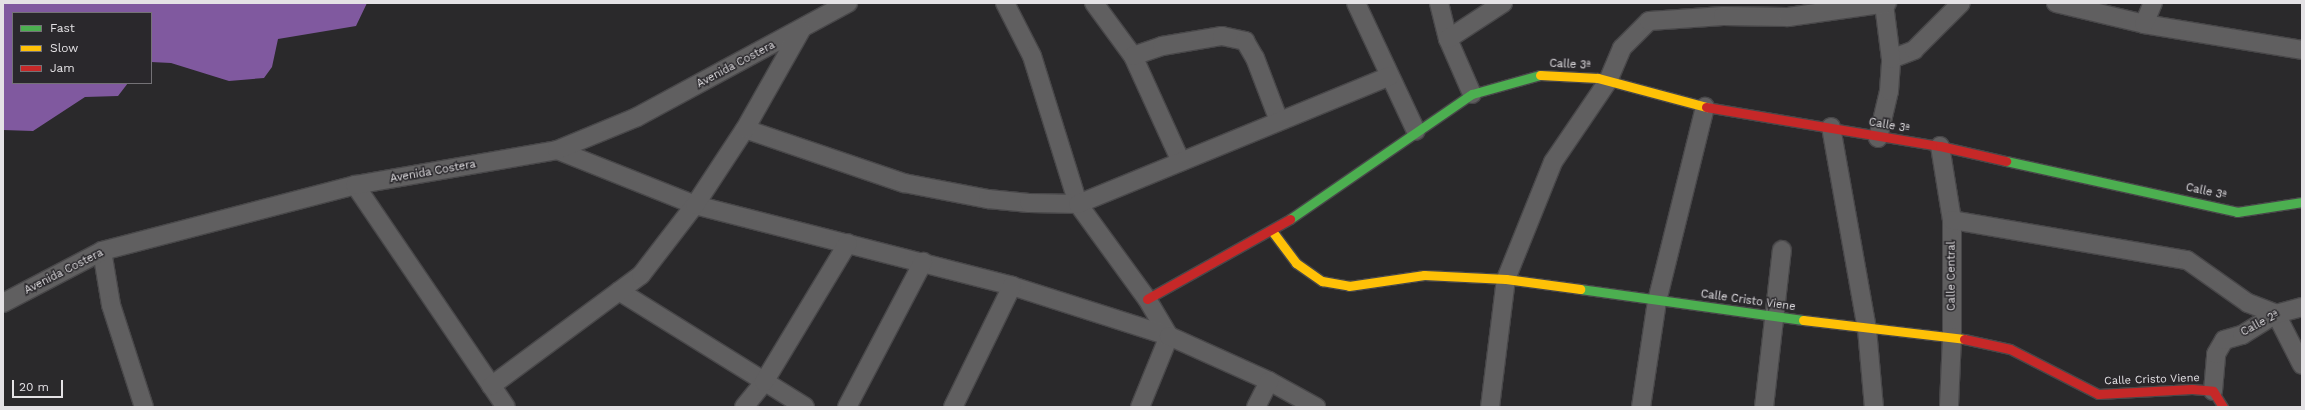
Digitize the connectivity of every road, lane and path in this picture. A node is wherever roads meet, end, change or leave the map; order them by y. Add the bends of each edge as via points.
1 (848, 3) edge
2 (1004, 3) edge
3 (1094, 3) edge
4 (1356, 3) edge
5 (1439, 3) edge
6 (1503, 3) edge
7 (1961, 3) edge
8 (2153, 3) edge
9 (1885, 4) edge
10 (2064, 4) edge
11 (2144, 24) junction
12 (801, 30) junction
13 (1448, 39) junction
14 (2302, 50) edge
15 (1133, 56) junction
16 (1891, 59) junction
17 (1390, 76) junction
18 (1608, 81) junction
19 (1472, 94) junction
20 (1706, 107) junction
21 (1279, 121) junction
22 (1831, 127) junction
23 (745, 129) junction
24 (1416, 131) junction
25 (1878, 138) junction
26 (1940, 146) junction
27 (557, 150) junction
28 (1181, 162) junction
29 (356, 185) junction
30 (2302, 202) edge
31 (1078, 204) junction
32 (695, 205) junction
33 (1952, 220) junction
34 (1272, 231) junction
35 (848, 243) junction
36 (1782, 250) dead end
37 (102, 251) junction
38 (923, 262) junction
39 (1506, 279) junction
40 (1012, 286) junction
41 (619, 291) junction
42 (1147, 299) junction
43 (1657, 301) junction
44 (3, 303) edge
45 (2302, 307) edge
46 (2276, 314) junction
47 (1776, 316) junction
48 (1867, 329) junction
49 (1169, 336) junction
50 (1952, 337) junction
51 (2302, 366) edge
52 (1269, 381) junction
53 (764, 382) junction
54 (491, 386) junction
55 (2214, 391) junction
56 (144, 407) edge
57 (506, 407) edge
58 (744, 407) edge
59 (805, 407) edge
60 (847, 407) edge
61 (953, 407) edge
62 (1140, 407) edge
63 (1256, 407) edge
64 (1316, 407) edge
65 (1490, 407) edge
66 (1642, 407) edge
67 (1764, 407) edge
68 (1874, 407) edge
69 (1948, 407) edge
70 (2223, 407) edge

1 - 12 street, Avenida Costera
2 - 31 street via 1032,56
3 - 15 street
4 - 17 street
5 - 13 street
6 - 13 street
7 - 16 street via 1914,50
8 - 11 street
9 - 16 street
9 - 18 street via 1788,17 1722,16 1649,21 1622,48
10 - 11 street
11 - 14 street
12 - 23 street
12 - 27 street, Avenida Costera via 637,117
13 - 19 street
15 - 21 street via 1162,46 1222,36 1246,41
15 - 28 street
16 - 25 street via 1889,91
17 - 21 street
17 - 24 street
18 - 19 street, Calle 3ª via 1540,75
18 - 20 street, Calle 3ª
18 - 39 street via 1553,162
19 - 24 street, Calle 3ª
20 - 22 street, Calle 3ª
20 - 43 street
21 - 28 street
22 - 25 street, Calle 3ª
22 - 48 street
23 - 31 street via 904,183 1029,204
23 - 32 street
24 - 34 street, Calle 3ª
25 - 26 street, Calle 3ª
26 - 30 street, Calle 3ª via 2237,212
26 - 33 street, Calle Central
27 - 29 street, Avenida Costera
27 - 32 street
28 - 31 street
29 - 37 street, Avenida Costera
29 - 54 street
31 - 42 street
32 - 35 street
32 - 41 street via 641,275
33 - 46 street via 2187,260 2248,303
33 - 50 street, Calle Central
34 - 39 street, Calle Cristo Viene via 1296,263 1322,281 1349,286 1424,276
34 - 42 street, Calle 3ª
35 - 38 street
35 - 53 street
36 - 47 street
37 - 44 street, Avenida Costera
37 - 56 street via 111,305
38 - 40 street
38 - 60 street
39 - 43 street, Calle Cristo Viene
39 - 65 street
40 - 49 street
40 - 61 street
41 - 53 street
41 - 54 street
42 - 49 street
43 - 47 street, Calle Cristo Viene
43 - 66 street
45 - 46 street, Calle 2ª
46 - 51 street
46 - 55 street, Calle 2ª via 2242,335 2224,340 2216,354
47 - 48 street, Calle Cristo Viene
47 - 67 street
48 - 50 street, Calle Cristo Viene
48 - 68 street
49 - 52 street
49 - 62 street
50 - 55 street, Calle Cristo Viene via 2010,349 2098,394 2192,389
50 - 69 street, Calle Central
52 - 63 street
52 - 64 street
53 - 58 street
53 - 59 street
54 - 57 street
55 - 70 street, Calle Cristo Viene

